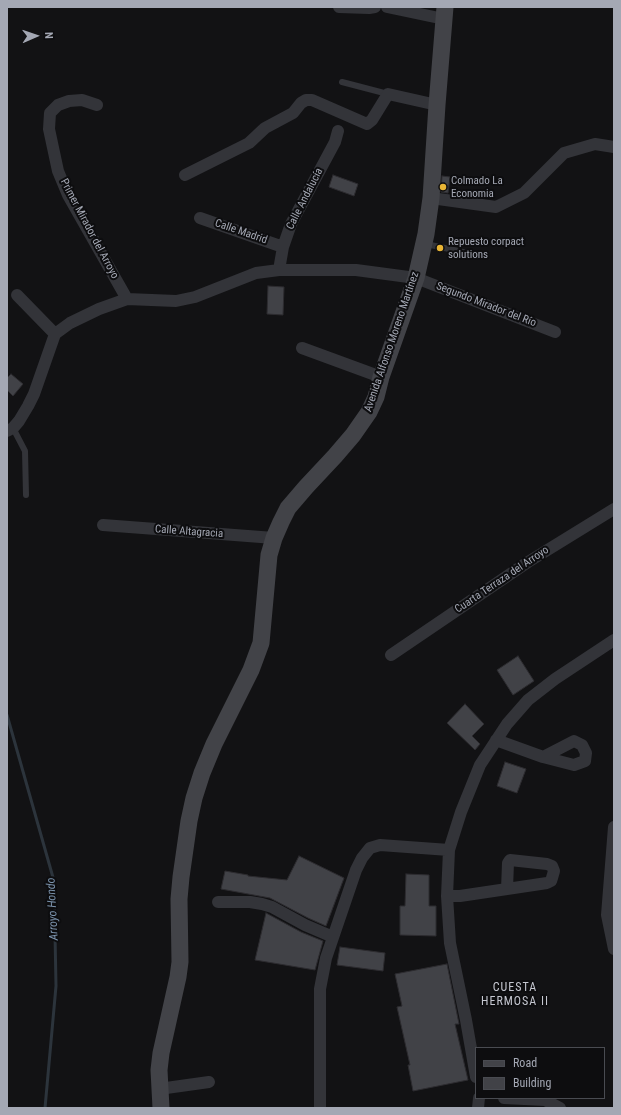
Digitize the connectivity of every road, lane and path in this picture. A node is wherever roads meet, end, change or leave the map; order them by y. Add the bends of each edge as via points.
1 (339, 7) edge
2 (375, 7) edge
3 (386, 7) edge
4 (445, 10) edge
5 (342, 82) dead end
6 (388, 94) junction
7 (97, 105) dead end
8 (437, 106) junction
9 (338, 131) dead end
10 (614, 147) edge
11 (185, 175) dead end
12 (431, 198) junction
13 (200, 218) dead end
14 (424, 244) junction
15 (283, 247) junction
16 (463, 252) dead end
17 (279, 270) junction
18 (416, 278) junction
19 (17, 295) dead end
20 (127, 300) junction
21 (555, 332) dead end
22 (55, 334) junction
23 (302, 348) dead end
24 (381, 377) junction
25 (10, 429) edge
26 (26, 495) dead end
27 (614, 509) edge
28 (103, 525) dead end
29 (274, 538) junction
30 (614, 640) edge
31 (391, 655) dead end
32 (496, 740) junction
33 (543, 757) dead end
34 (614, 827) edge
35 (449, 850) junction
36 (507, 889) dead end
37 (447, 896) junction
38 (218, 902) dead end
39 (333, 938) junction
40 (614, 948) edge
41 (475, 1071) edge
42 (209, 1082) dead end
43 (159, 1089) junction
44 (524, 1099) edge
45 (161, 1108) edge
46 (320, 1108) edge
47 (560, 1108) edge

1 - 2 street
3 - 4 street
4 - 8 main road, Avenida Alfonso Moreno Martínez
5 - 6 lane
6 - 8 street
6 - 11 street via 367,124 312,100 306,100 293,113 265,128 249,143
7 - 20 street, Primer Mirador del Arroyo via 82,100 58,105 50,113 49,129 58,171 68,195
8 - 12 main road, Avenida Alfonso Moreno Martínez
9 - 15 street, Calle Andalucía via 291,224
10 - 12 street via 595,144 564,153 524,193 496,207
12 - 14 main road, Avenida Alfonso Moreno Martínez
13 - 15 street, Calle Madrid
14 - 16 lane
14 - 18 main road, Avenida Alfonso Moreno Martínez
15 - 17 street, Calle Andalucía
17 - 18 street, Segundo Mirador del Río via 356,270
17 - 20 street, Segundo Mirador del Río via 252,274 195,297 176,301
18 - 21 street, Segundo Mirador del Río
18 - 24 main road, Avenida Alfonso Moreno Martínez
19 - 22 street
20 - 22 street via 86,315
22 - 25 street via 34,394 22,416
23 - 24 street
24 - 29 main road, Avenida Alfonso Moreno Martínez via 376,397 363,423 288,508
25 - 26 lane via 26,451
27 - 31 street, Cuarta Terraza del Arroyo via 528,562
28 - 29 street, Calle Altagracia
29 - 43 main road, Avenida Alfonso Moreno Martínez via 269,556 261,643 251,670 204,767 189,821 180,884 180,962 161,1053
30 - 32 street via 528,700
32 - 33 street
32 - 35 street via 480,765 460,812
34 - 40 street via 607,914
35 - 37 street
35 - 39 street via 380,845 370,848 356,870
36 - 37 street
37 - 41 street via 450,943
38 - 39 street via 250,902 272,907
39 - 46 street via 320,989
42 - 43 street
43 - 45 main road, Avenida Alfonso Moreno Martínez
44 - 47 street via 545,1100

